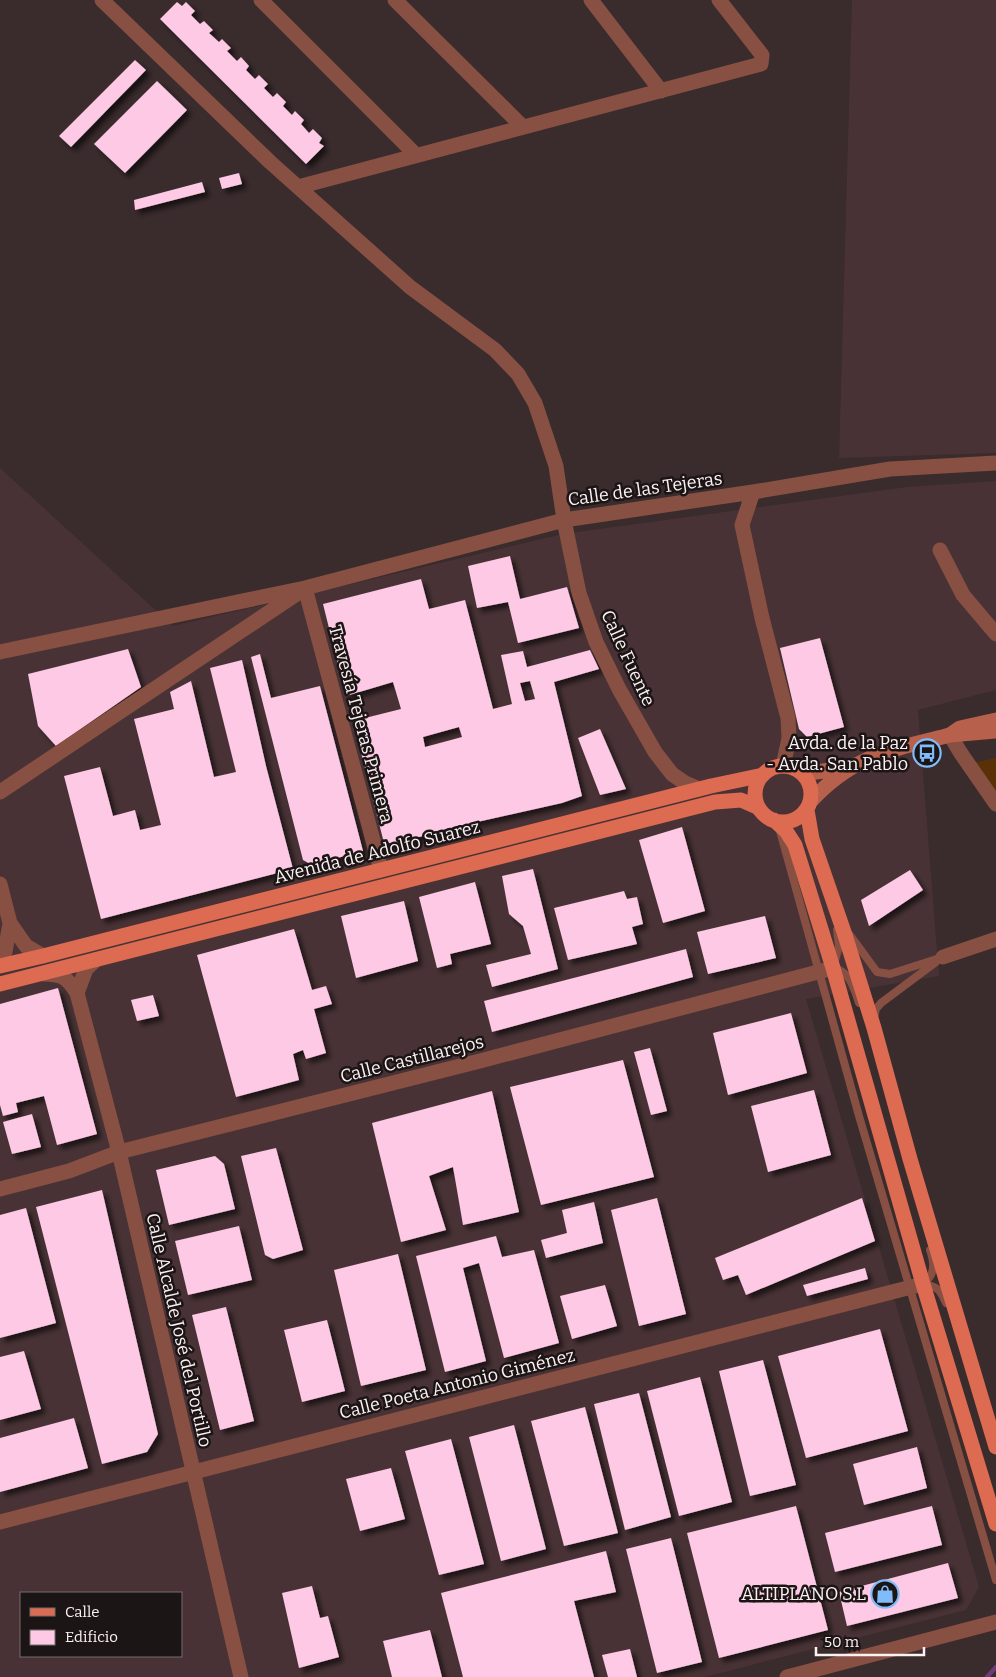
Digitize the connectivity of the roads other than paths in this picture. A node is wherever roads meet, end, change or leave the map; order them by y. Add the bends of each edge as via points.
1 (103, 0) edge
2 (261, 0) edge
3 (395, 0) edge
4 (591, 0) edge
5 (719, 0) edge
6 (661, 90) junction
7 (523, 126) junction
8 (416, 155) junction
9 (298, 187) junction
10 (996, 463) edge
11 (753, 492) junction
12 (564, 520) junction
13 (940, 550) dead end
14 (305, 588) junction
15 (996, 634) edge
16 (0, 652) edge
17 (996, 720) edge
18 (996, 731) edge
19 (950, 735) junction
20 (854, 765) junction
21 (788, 767) junction
22 (763, 775) junction
23 (699, 789) junction
24 (0, 792) edge
25 (996, 804) edge
26 (808, 806) junction
27 (759, 808) junction
28 (774, 820) junction
29 (812, 839) junction
30 (381, 870) junction
31 (0, 884) edge
32 (840, 920) junction
33 (10, 924) junction
34 (996, 939) edge
35 (43, 956) junction
36 (943, 957) junction
37 (0, 959) edge
38 (96, 960) junction
39 (0, 966) edge
40 (826, 970) junction
41 (37, 974) junction
42 (0, 984) edge
43 (77, 993) junction
44 (874, 1028) junction
45 (119, 1152) junction
46 (910, 1159) junction
47 (0, 1189) edge
48 (917, 1286) junction
49 (996, 1447) edge
50 (996, 1452) edge
51 (192, 1471) junction
52 (0, 1522) edge
53 (996, 1524) edge
54 (996, 1580) edge
55 (996, 1622) edge
56 (241, 1677) edge
57 (787, 1677) edge

1 - 9 street, Calle Fuente
2 - 8 street
3 - 7 street
4 - 6 street
5 - 6 street via 762,55 761,64
6 - 7 street
7 - 8 street
8 - 9 street
9 - 12 street, Calle Fuente via 410,287 495,350 518,374 535,403 556,466
10 - 11 street, Calle de las Tejeras via 890,469
11 - 12 street, Calle de las Tejeras
11 - 21 street via 742,525 788,718
12 - 14 street, Calle de las Tejeras
12 - 23 street, Calle Fuente via 578,593 596,642 619,689 655,752 672,774
13 - 15 street via 962,595
14 - 16 street, Calle de las Tejeras
14 - 24 street
14 - 30 street, Travesía Tejeras Primera
17 - 19 main road via 960,728
18 - 19 main road
19 - 20 main road via 888,751
19 - 25 street
20 - 21 main road via 825,772
20 - 26 main road via 829,782
21 - 22 main road via 775,767
21 - 26 main road via 806,778 812,794
22 - 23 main road, Avenida de Adolfo Suarez
22 - 27 main road via 755,791
23 - 30 main road, Avenida de Adolfo Suarez
26 - 28 main road via 796,819
26 - 29 main road
27 - 28 main road
27 - 38 main road, Avenida de Adolfo Suarez via 740,800 714,802
28 - 40 main road via 792,839
29 - 32 main road
29 - 40 lane via 838,934 837,958
30 - 35 main road, Avenida de Adolfo Suarez
31 - 33 street
32 - 36 lane via 877,972 890,974
32 - 44 main road
33 - 35 street via 26,946
33 - 37 street via 5,952
34 - 36 street
35 - 39 main road, Avenida de Adolfo Suarez
36 - 44 lane via 881,1003 876,1010
38 - 41 main road, Avenida de Adolfo Suarez
38 - 43 street via 86,969
40 - 45 street, Calle Castillarejos
40 - 46 lane via 841,970 853,986 898,1139
40 - 48 main road
41 - 42 main road, Avenida de Adolfo Suarez
41 - 43 street via 63,976
43 - 45 street, Calle Alcalde José del Portillo
44 - 46 main road
45 - 47 street, Calle Castillarejos via 69,1171
45 - 51 street, Calle Alcalde José del Portillo
46 - 48 lane via 912,1185 933,1267 931,1278
46 - 49 main road
48 - 50 lane via 936,1286 942,1293 983,1427
48 - 51 street, Calle Poeta Antonio Giménez
48 - 53 main road
48 - 54 lane
51 - 52 street, Calle Poeta Antonio Giménez
51 - 56 street, Calle Alcalde José del Portillo
55 - 57 street

